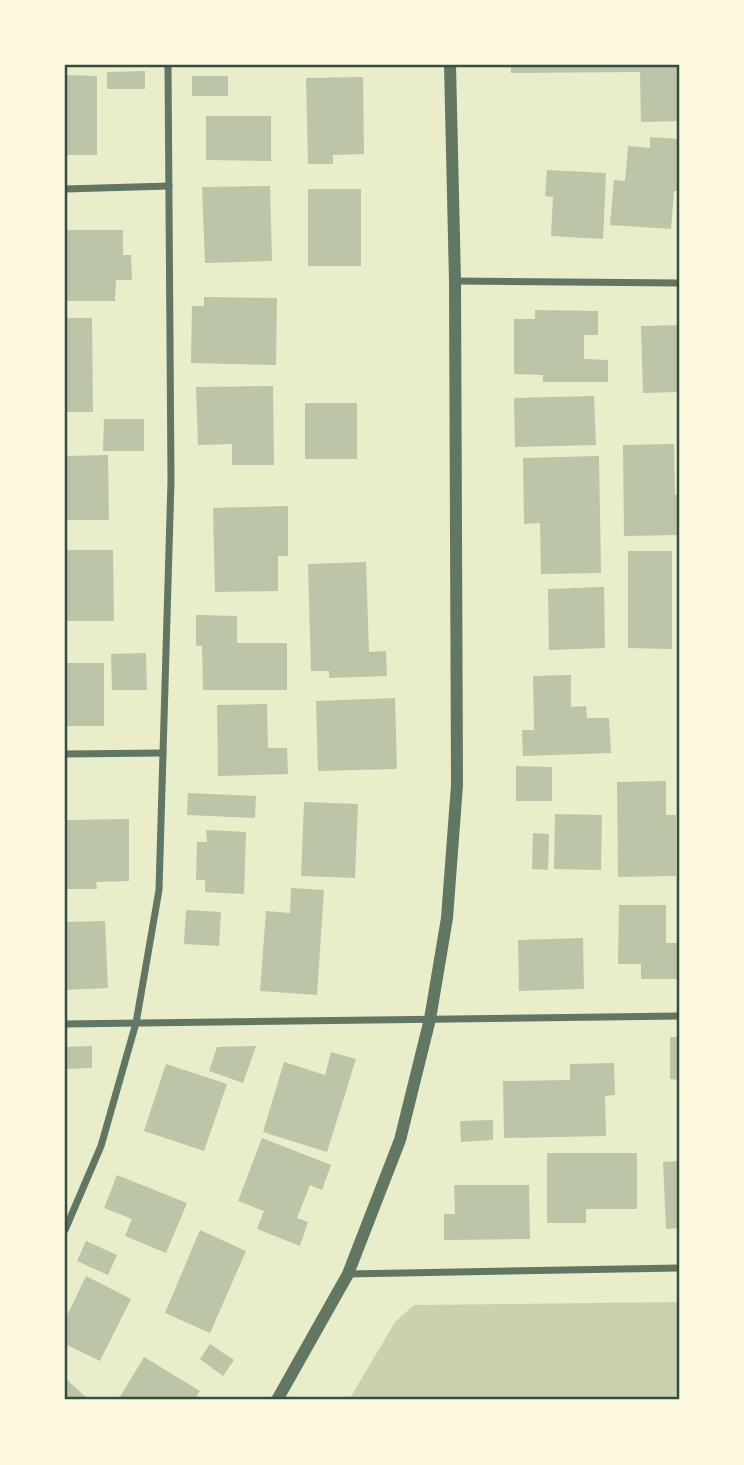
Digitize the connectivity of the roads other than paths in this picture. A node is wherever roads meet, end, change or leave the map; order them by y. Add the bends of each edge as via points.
1 (168, 65) edge
2 (450, 65) edge
3 (169, 186) junction
4 (65, 189) edge
5 (455, 281) junction
6 (679, 283) edge
7 (163, 753) junction
8 (65, 754) edge
9 (679, 1016) edge
10 (430, 1019) junction
11 (136, 1023) junction
12 (65, 1024) edge
13 (65, 1230) edge
14 (679, 1268) edge
15 (348, 1274) junction
16 (277, 1400) edge

1 - 3 street
2 - 5 street
3 - 4 street
3 - 7 street via 171,481
5 - 6 street
5 - 10 street via 457,785 447,918
7 - 8 street
7 - 11 street via 159,890
9 - 10 street
10 - 11 street
10 - 15 street via 400,1140
11 - 12 street
11 - 13 street via 101,1146
14 - 15 street
15 - 16 street

